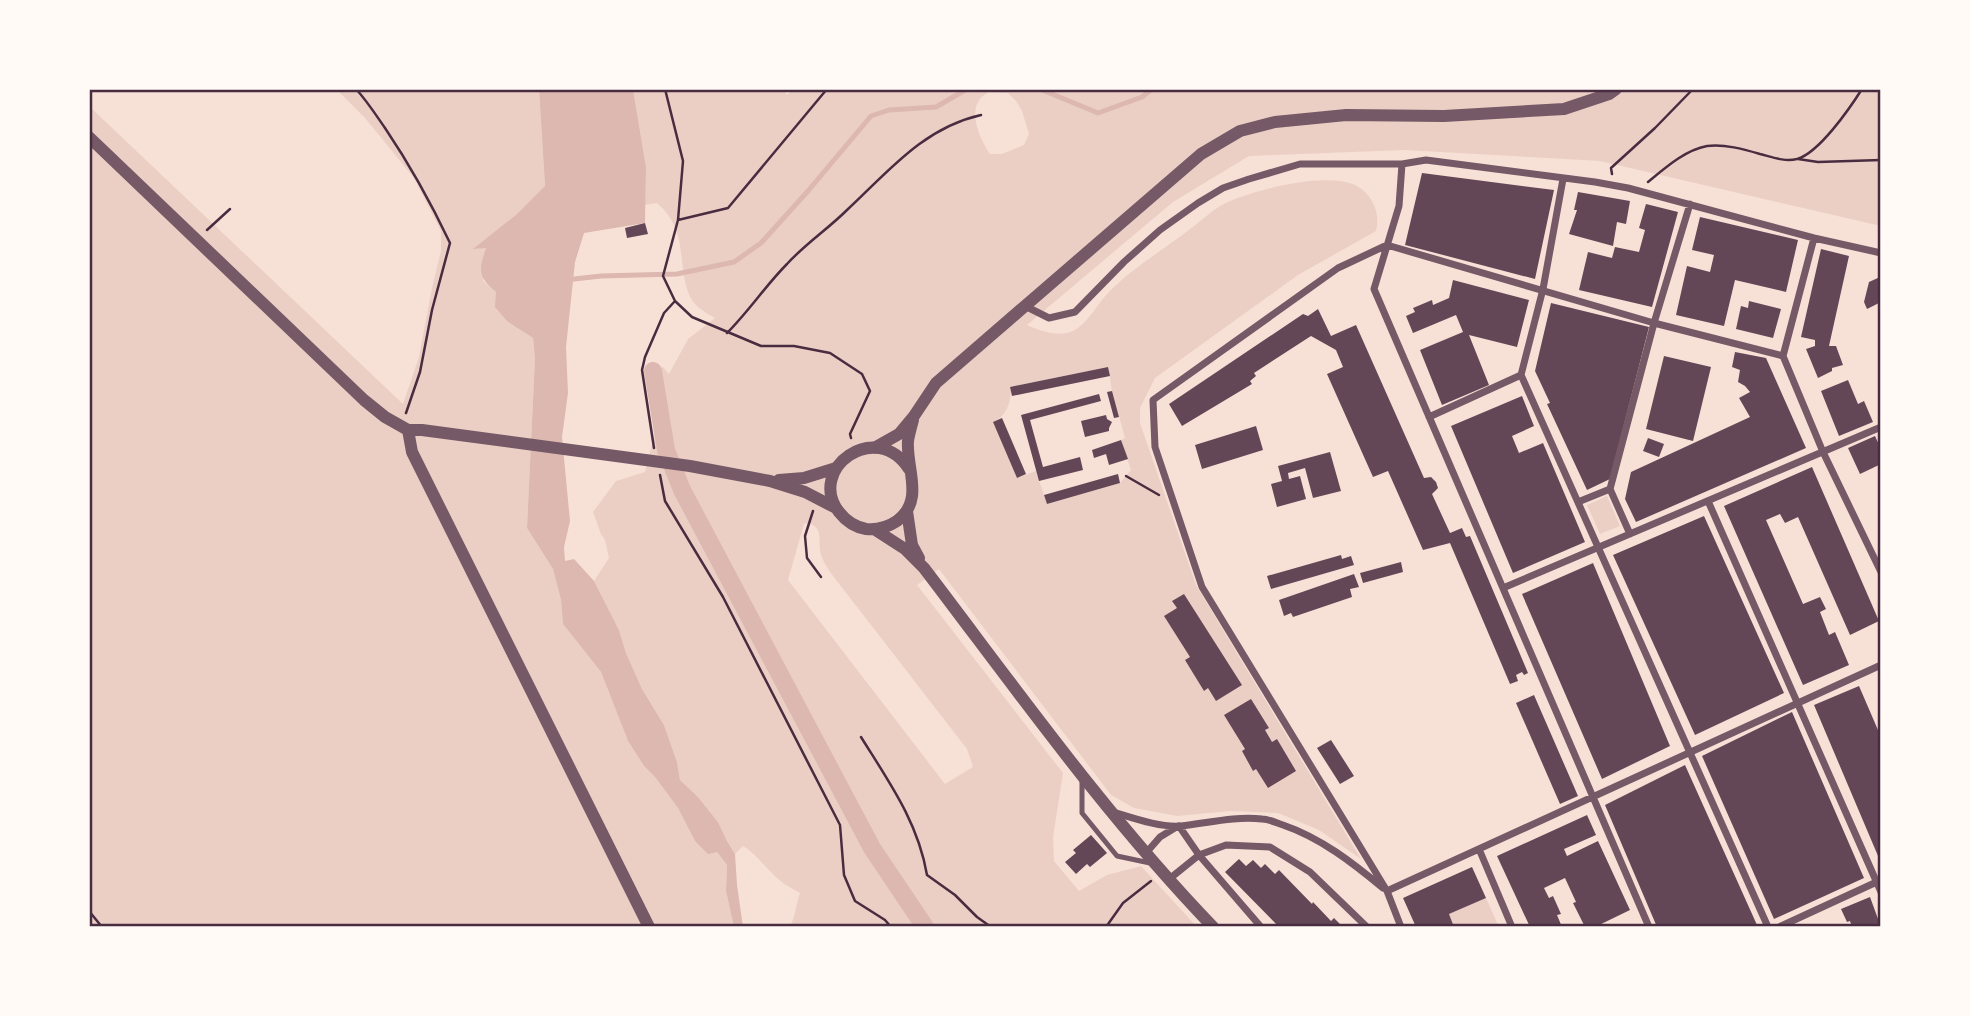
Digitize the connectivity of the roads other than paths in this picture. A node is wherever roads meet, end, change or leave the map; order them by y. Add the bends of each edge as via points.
1 (1616, 89) edge
2 (89, 136) edge
3 (1402, 164) junction
4 (1563, 179) junction
5 (1690, 204) junction
6 (1814, 238) junction
7 (1387, 246) junction
8 (1881, 253) edge
9 (1543, 289) junction
10 (1025, 306) junction
11 (1654, 323) junction
12 (1783, 356) junction
13 (1521, 375) junction
14 (914, 416) junction
15 (1429, 417) junction
16 (1881, 428) edge
17 (410, 429) junction
18 (876, 447) junction
19 (1823, 452) junction
20 (836, 468) junction
21 (909, 469) junction
22 (771, 481) junction
23 (1610, 489) junction
24 (1707, 501) junction
25 (1578, 502) junction
26 (836, 508) junction
27 (906, 511) junction
28 (874, 529) junction
29 (1630, 534) junction
30 (1598, 548) junction
31 (924, 568) junction
32 (1881, 572) edge
33 (1503, 588) junction
34 (1881, 665) edge
35 (1797, 703) junction
36 (1690, 752) junction
37 (1082, 776) junction
38 (1594, 797) junction
39 (1109, 810) junction
40 (1179, 826) junction
41 (1479, 849) junction
42 (1146, 853) junction
43 (1199, 855) junction
44 (1162, 872) junction
45 (1878, 881) edge
46 (1387, 891) junction
47 (1881, 892) edge
48 (649, 927) edge
49 (1213, 927) edge
50 (1261, 927) edge
51 (1367, 927) edge
52 (1401, 927) edge
53 (1512, 927) edge
54 (1649, 927) edge
55 (1768, 927) edge
56 (1779, 927) edge

1 - 10 street via 1564,109 1444,116 1346,115 1275,122 1240,131 1201,154
2 - 17 street via 364,400
3 - 4 street via 1426,160
3 - 7 street via 1399,206
3 - 10 street via 1300,164 1249,179 1215,193 1160,230 1075,312 1049,318
4 - 5 street via 1628,188
4 - 9 street
5 - 6 street
5 - 11 street
6 - 8 street
6 - 12 street
7 - 9 street
7 - 15 street via 1374,289
7 - 46 street via 1338,268 1153,400 1155,447 1202,587
9 - 11 street
9 - 13 street
10 - 14 street via 936,383
11 - 12 street
11 - 23 street
12 - 19 street
13 - 15 street
13 - 25 street
14 - 18 street via 899,434
14 - 21 street via 908,440
15 - 33 street
16 - 19 street
17 - 22 street
17 - 48 street via 411,452
18 - 20 street via 855,451
18 - 21 street via 892,452
19 - 24 street
19 - 32 street
20 - 22 street via 804,478
20 - 26 street via 832,480
21 - 27 street via 914,490
22 - 26 street
23 - 25 street
23 - 29 street
24 - 29 street
24 - 35 street
25 - 30 street
26 - 28 street via 853,524
27 - 28 street via 889,526
27 - 31 street via 912,545
28 - 31 street
29 - 30 street
30 - 33 street
30 - 36 street
31 - 37 street
33 - 38 street
34 - 35 street
35 - 36 street
35 - 45 street
36 - 38 street
36 - 55 street
37 - 39 street
37 - 44 lane via 1082,813 1117,856
38 - 41 street
38 - 54 street
39 - 40 street
39 - 42 street
40 - 42 street via 1160,837
40 - 43 street
40 - 46 street via 1217,819 1264,819 1326,845
41 - 46 street
41 - 53 street
42 - 44 street
43 - 44 street
43 - 50 street
43 - 51 street via 1226,845 1270,847 1310,872
44 - 49 street
45 - 47 street
45 - 56 street
46 - 52 street

